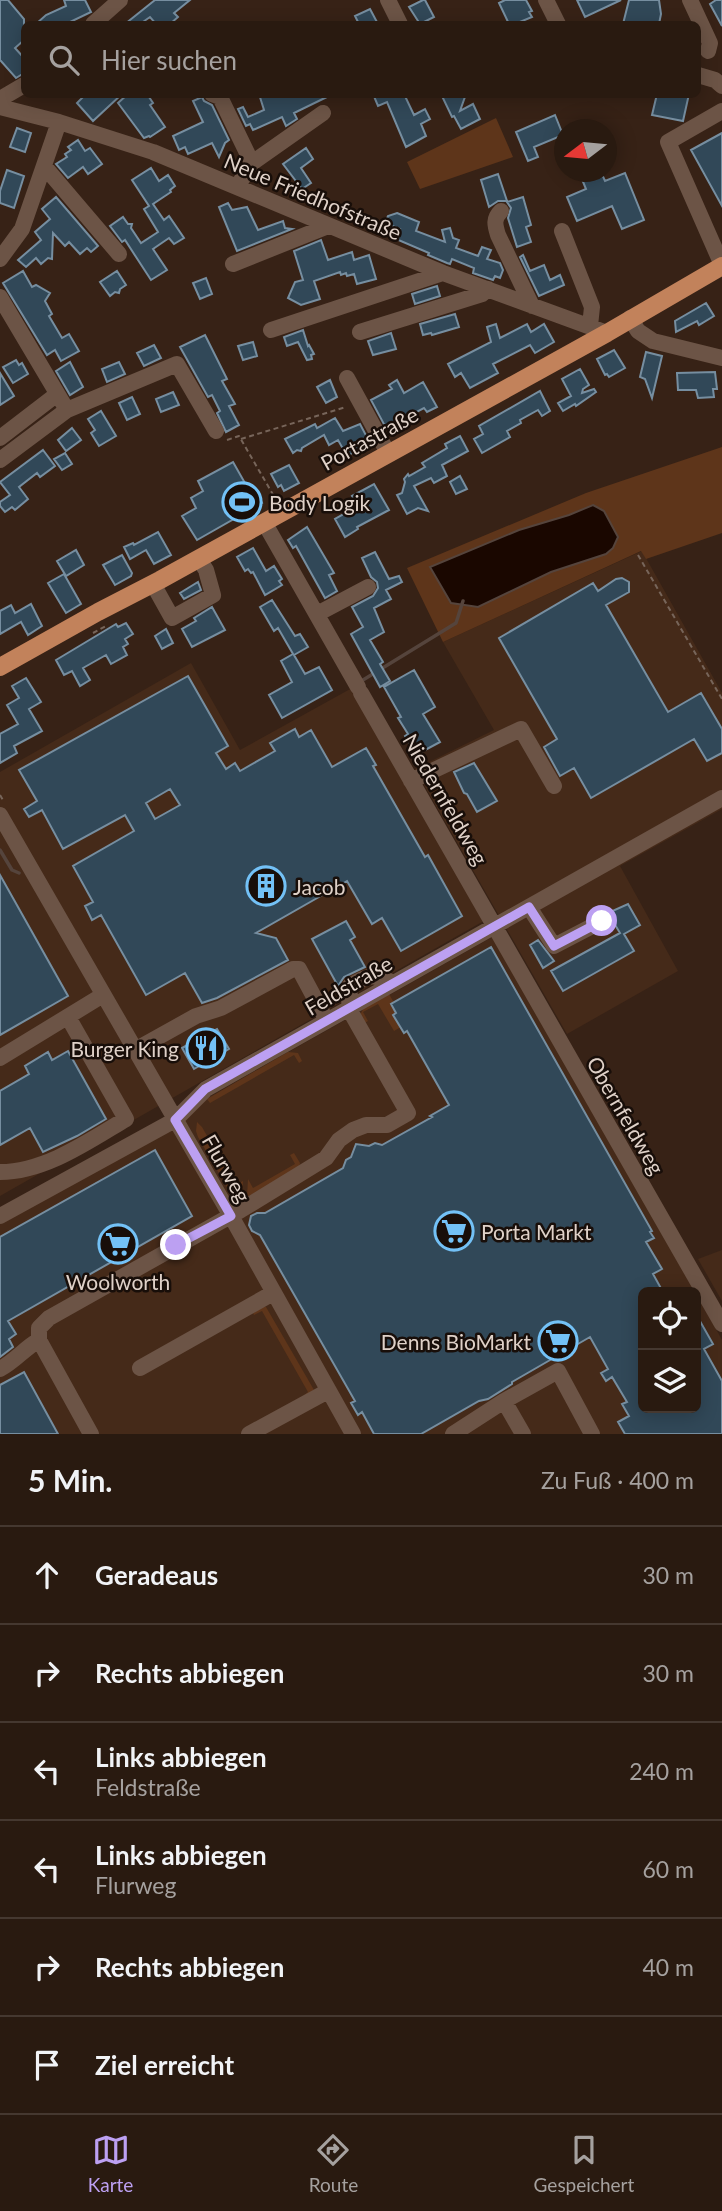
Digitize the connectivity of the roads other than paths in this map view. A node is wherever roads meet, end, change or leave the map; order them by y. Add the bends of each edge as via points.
1 (120, 0) edge
2 (388, 0) edge
3 (546, 0) edge
4 (690, 0) edge
5 (96, 21) edge
6 (398, 21) edge
7 (554, 21) edge
8 (700, 21) edge
9 (701, 24) edge
10 (708, 51) dead end
11 (701, 76) edge
12 (722, 86) edge
13 (21, 87) edge
14 (220, 98) edge
15 (0, 99) edge
16 (0, 107) edge
17 (722, 111) edge
18 (323, 113) dead end
19 (59, 122) junction
20 (251, 163) junction
21 (44, 166) junction
22 (237, 187) junction
23 (501, 211) dead end
24 (328, 226) junction
25 (562, 231) dead end
26 (119, 254) dead end
27 (0, 259) edge
28 (233, 264) dead end
29 (722, 265) edge
30 (443, 273) junction
31 (488, 289) junction
32 (0, 297) edge
33 (532, 306) junction
34 (630, 318) junction
35 (598, 329) junction
36 (271, 330) dead end
37 (360, 332) dead end
38 (722, 358) edge
39 (346, 378) dead end
40 (56, 395) junction
41 (67, 410) junction
42 (216, 431) road end
43 (0, 438) edge
44 (388, 453) junction
45 (0, 460) edge
46 (264, 522) junction
47 (199, 559) junction
48 (153, 584) junction
49 (368, 587) dead end
50 (317, 614) junction
51 (0, 667) edge
52 (411, 781) junction
53 (554, 786) dead end
54 (722, 798) edge
55 (0, 815) edge
56 (529, 907) junction
57 (602, 921) dead end
58 (494, 926) junction
59 (103, 995) junction
60 (349, 1009) junction
61 (68, 1017) junction
62 (327, 1021) junction
63 (135, 1050) junction
64 (0, 1058) edge
65 (175, 1120) junction
66 (0, 1171) edge
67 (0, 1216) edge
68 (231, 1216) junction
69 (273, 1293) junction
70 (722, 1324) edge
71 (40, 1340) junction
72 (139, 1368) dead end
73 (0, 1369) edge
74 (328, 1391) junction
75 (505, 1401) junction
76 (91, 1434) edge
77 (249, 1434) edge
78 (353, 1434) edge
79 (453, 1434) edge
80 (523, 1434) edge
81 (592, 1434) edge

1 - 5 street
2 - 6 street
3 - 7 street
4 - 8 street
9 - 10 street via 710,43
11 - 12 street
13 - 15 street
14 - 20 street
16 - 19 street, Neue Friedhofstraße
17 - 29 street via 668,142
18 - 20 street
19 - 21 street
19 - 22 street, Neue Friedhofstraße via 153,152
20 - 22 street
21 - 26 street
21 - 27 street via 22,229
22 - 24 street, Neue Friedhofstraße
23 - 33 street via 496,216 498,235
24 - 28 street
24 - 30 street, Neue Friedhofstraße
25 - 35 street
29 - 34 main road, Portastraße
30 - 31 street, Neue Friedhofstraße
30 - 36 street
31 - 33 street, Neue Friedhofstraße
31 - 37 street via 482,295
32 - 40 street
33 - 35 street, Neue Friedhofstraße
34 - 35 main road, Portastraße
34 - 38 street via 638,331 653,341
35 - 44 main road, Portastraße
39 - 44 street
40 - 41 street
40 - 43 street
41 - 42 street via 177,363
41 - 45 street
44 - 46 main road, Portastraße
46 - 47 main road, Portastraße
46 - 50 street, Niedernfeldweg
47 - 48 main road, Portastraße
47 - 48 street via 213,595 172,618
48 - 51 main road, Portastraße
49 - 50 street
50 - 52 street, Niedernfeldweg
52 - 53 street via 521,729
52 - 58 street, Niedernfeldweg
54 - 56 street, Feldstraße
55 - 59 street, Flurweg
56 - 57 street via 554,946
56 - 58 street, Feldstraße
58 - 60 street, Feldstraße
58 - 70 street, Obernfeldweg
59 - 61 street
59 - 63 street, Flurweg
60 - 62 street, Feldstraße
60 - 68 street via 408,1113 387,1125 353,1130 326,1158
61 - 64 street
61 - 66 street via 126,1119 59,1157
62 - 63 street via 299,969 293,969
62 - 65 street, Feldstraße via 205,1089
63 - 65 street, Flurweg
65 - 67 street, Feldstraße
65 - 68 street, Flurweg
68 - 69 street, Flurweg
68 - 71 street via 49,1318 39,1328
69 - 72 street
69 - 74 street, Flurweg
71 - 73 street
71 - 76 street
74 - 77 street
74 - 78 street, Flurweg
75 - 79 street
75 - 80 street
75 - 81 street via 558,1371

